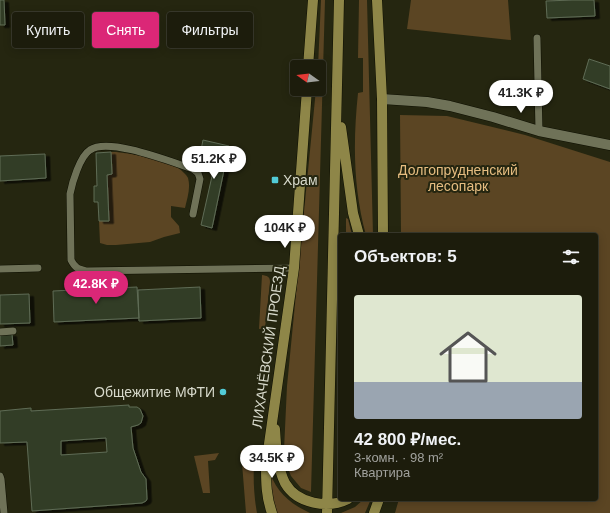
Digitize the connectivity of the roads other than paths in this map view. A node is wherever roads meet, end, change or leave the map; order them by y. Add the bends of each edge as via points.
1 (313, 0) edge
2 (338, 0) edge
3 (377, 0) edge
4 (537, 38) dead end
5 (309, 60) edge
6 (306, 96) edge
7 (337, 100) junction
8 (382, 100) junction
9 (539, 131) junction
10 (610, 145) edge
11 (193, 214) dead end
12 (358, 233) edge
13 (382, 233) edge
14 (38, 268) dead end
15 (294, 268) junction
16 (0, 269) edge
17 (13, 331) dead end
18 (0, 332) edge
19 (273, 411) junction
20 (0, 476) edge
21 (342, 501) edge
22 (378, 501) edge
23 (327, 509) edge
24 (4, 513) edge
25 (272, 513) edge
26 (374, 513) edge

1 - 5 main road
2 - 7 main road
3 - 8 main road
4 - 9 lane
6 - 15 main road, ЛИХАЧЁВСКИЙ ПРОЕЗД
7 - 12 main road via 353,213
7 - 23 main road
8 - 9 street via 450,106
8 - 13 main road
9 - 10 street
11 - 15 lane via 200,179 193,169 112,146 89,150 83,157 70,194 71,260 74,266 86,271
14 - 16 lane
15 - 19 main road, ЛИХАЧЁВСКИЙ ПРОЕЗД
17 - 18 lane
19 - 23 main road via 280,470 286,484 305,500
19 - 25 main road, ЛИХАЧЁВСКИЙ ПРОЕЗД via 266,486
20 - 24 lane
21 - 23 main road
22 - 26 main road

